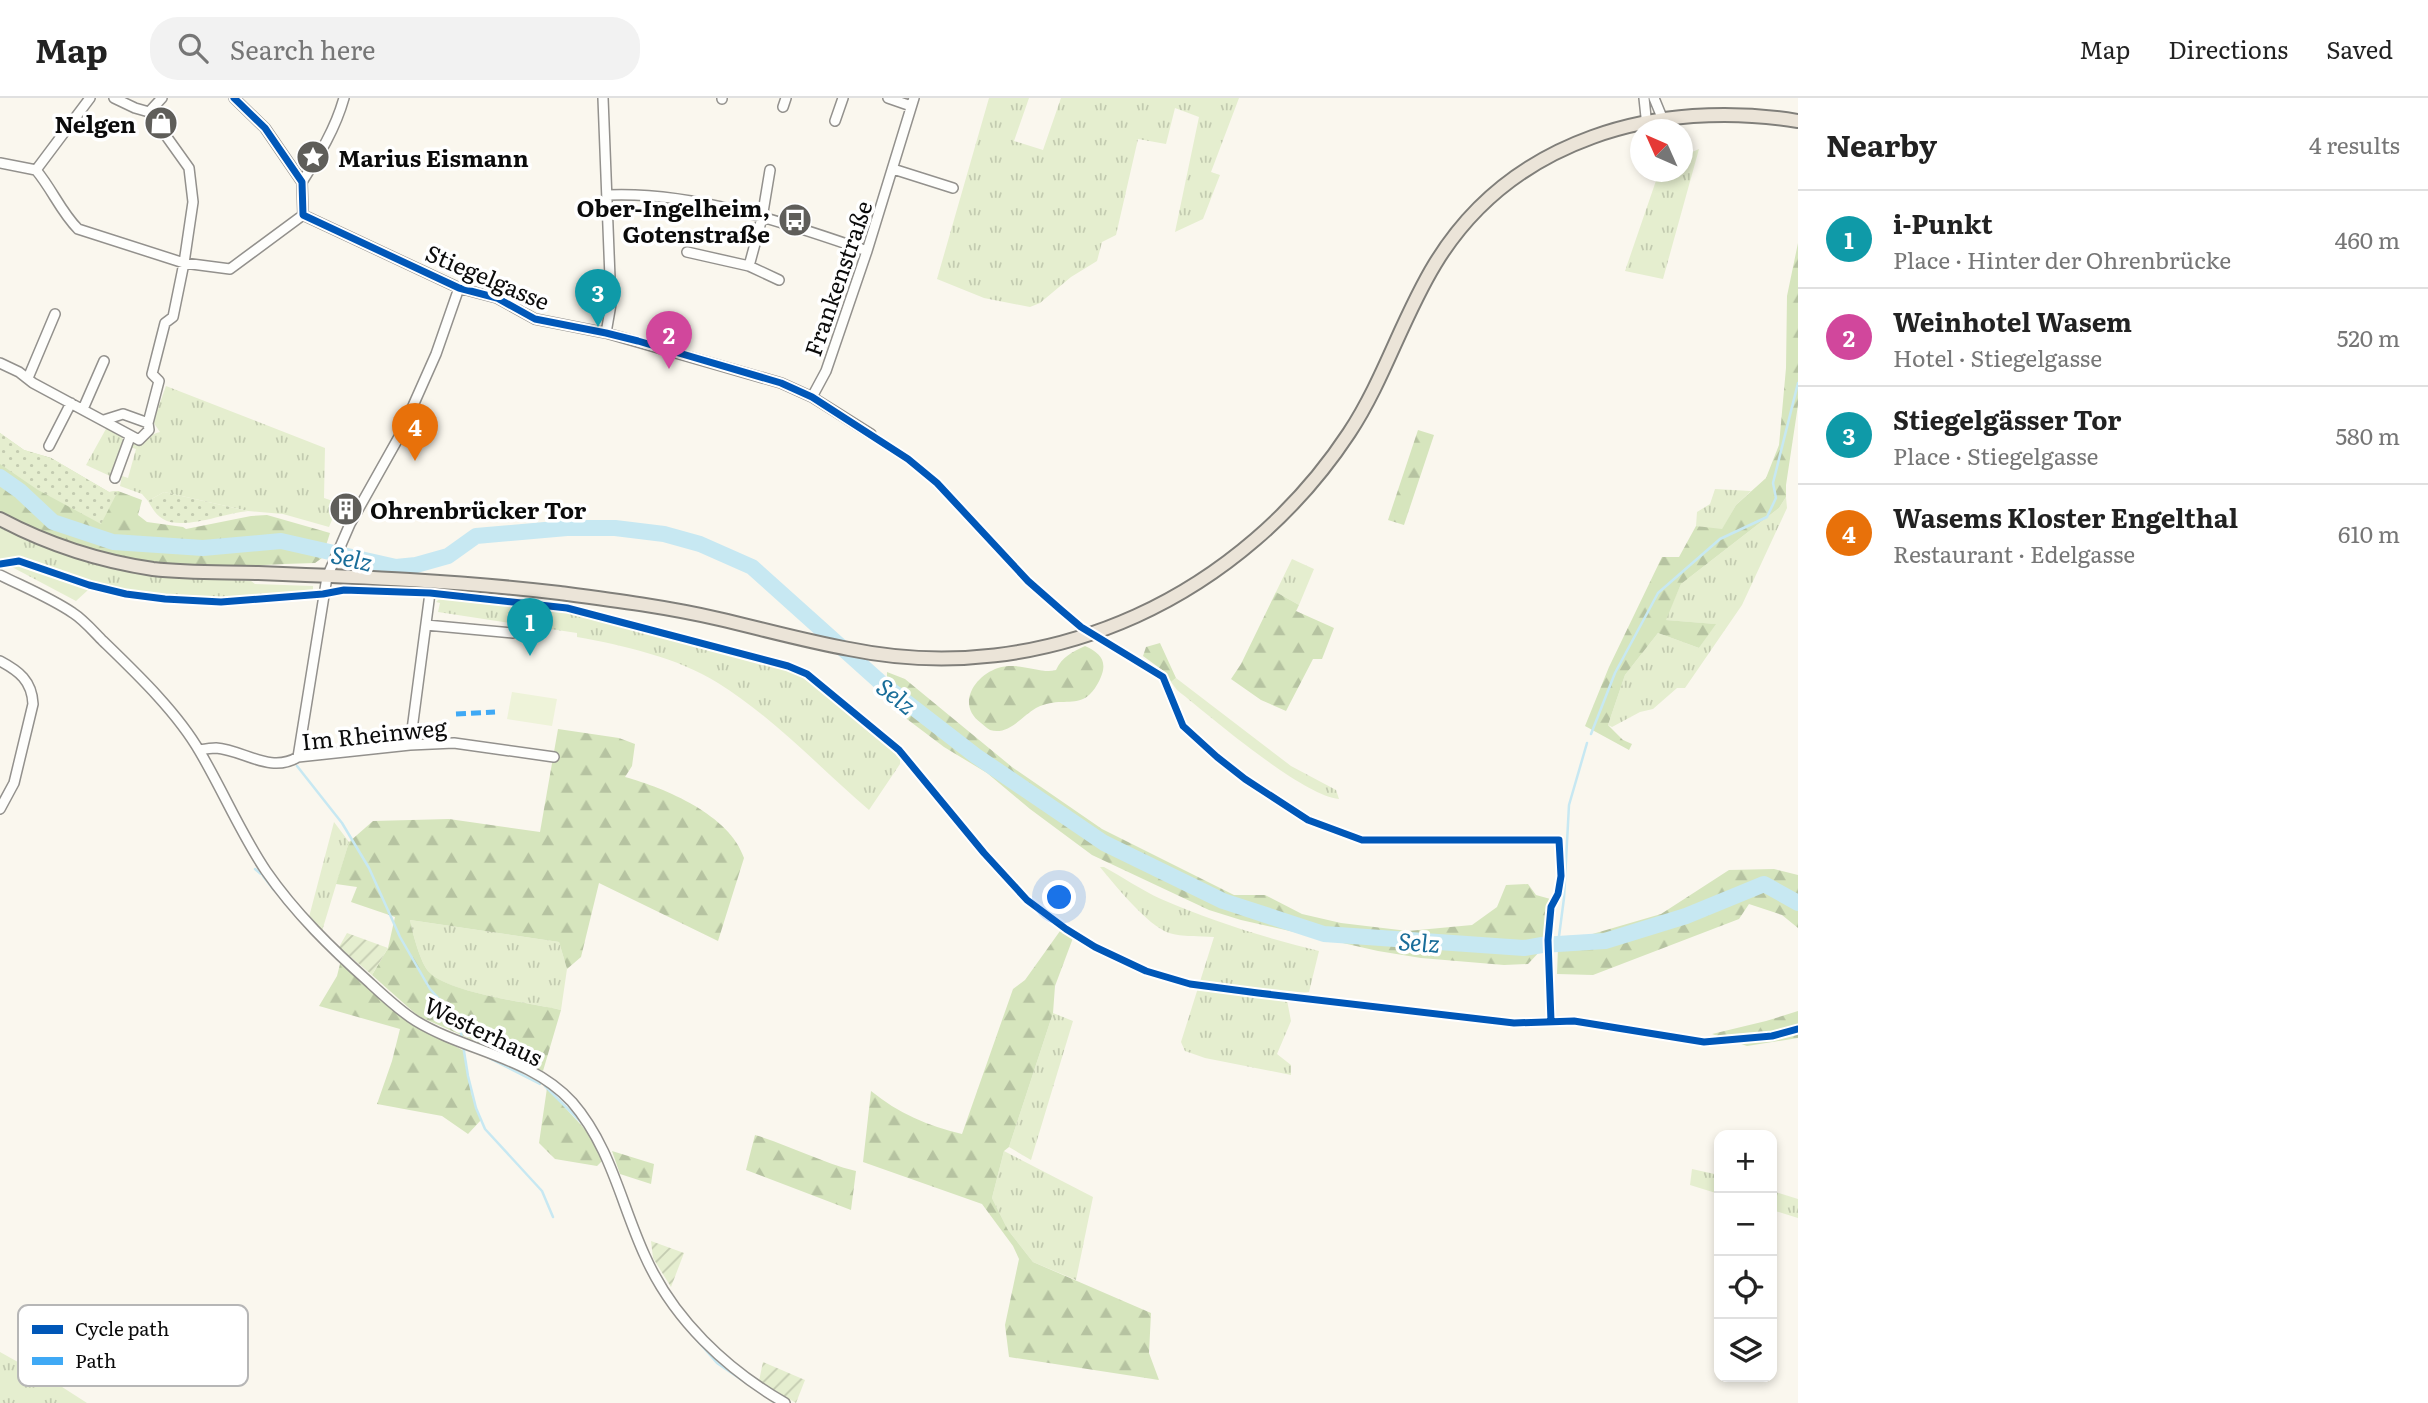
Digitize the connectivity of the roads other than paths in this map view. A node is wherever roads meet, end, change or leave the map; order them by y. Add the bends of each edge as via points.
1 (90, 98) edge
2 (114, 98) edge
3 (162, 98) edge
4 (234, 98) edge
5 (344, 98) edge
6 (602, 98) edge
7 (843, 98) edge
8 (888, 98) edge
9 (1644, 98) edge
10 (1654, 98) edge
11 (913, 102) edge
12 (149, 112) junction
13 (1661, 115) junction
14 (1646, 117) junction
15 (835, 121) dead end
16 (1798, 121) edge
17 (0, 163) edge
18 (893, 169) junction
19 (36, 170) junction
20 (770, 170) dead end
21 (302, 182) junction
22 (953, 188) dead end
23 (607, 195) junction
24 (303, 215) junction
25 (762, 218) junction
26 (867, 251) junction
27 (687, 252) dead end
28 (184, 263) junction
29 (749, 266) junction
30 (779, 280) dead end
31 (459, 288) junction
32 (55, 314) dead end
33 (606, 333) junction
34 (104, 361) dead end
35 (0, 363) edge
36 (28, 378) junction
37 (813, 397) junction
38 (71, 403) junction
39 (83, 409) junction
40 (104, 420) junction
41 (148, 423) junction
42 (871, 434) dead end
43 (130, 436) junction
44 (49, 446) dead end
45 (116, 478) dead end
46 (0, 521) edge
47 (0, 575) edge
48 (327, 576) junction
49 (430, 593) dead end
50 (426, 625) junction
51 (513, 634) dead end
52 (0, 661) edge
53 (410, 745) junction
54 (199, 750) junction
55 (298, 757) junction
56 (554, 757) dead end
57 (0, 810) edge
58 (785, 1403) edge

1 - 19 street
2 - 12 street
3 - 12 street
4 - 21 street via 265,128
5 - 21 street via 333,130
6 - 23 street
7 - 15 street
8 - 11 street
9 - 14 street
10 - 13 street
11 - 18 street, Frankenstraße
12 - 28 street via 189,168 192,202
13 - 14 main road
13 - 16 main road via 1740,113
14 - 48 main road via 1565,145 1521,171 1483,204 1435,264 1361,414 1300,496 1208,575 1114,626 1000,656 901,657 562,593
17 - 19 street
18 - 22 street
18 - 26 street, Frankenstraße
19 - 28 street via 78,229
20 - 25 street
21 - 24 street
23 - 25 street via 639,193
23 - 33 street via 611,304
24 - 28 street via 230,269
24 - 31 street, Stiegelgasse
25 - 26 street
25 - 29 street
26 - 37 street, Frankenstraße
27 - 29 street
28 - 41 street via 173,317 165,323 152,374 159,381
29 - 30 street
31 - 33 street, Stiegelgasse via 497,299 535,320
31 - 48 street via 400,435 342,539
32 - 36 street
33 - 37 street, Stiegelgasse via 781,383
34 - 39 street
35 - 36 street
36 - 38 street
37 - 42 street, Stiegelgasse
38 - 39 street
38 - 44 street
39 - 40 street
40 - 41 street via 123,414
40 - 43 street
41 - 43 street via 147,435 139,440
43 - 45 street
46 - 48 main road via 79,553 134,566
47 - 54 street, Westerhaus via 75,614 123,660
48 - 55 street
49 - 50 street
50 - 51 street
50 - 53 street
52 - 57 street via 23,676 33,691 15,783
53 - 55 street, Im Rheinweg
53 - 56 street, Im Rheinweg via 454,743
54 - 55 street, Im Rheinweg via 218,748 268,763
54 - 58 street, Westerhaus via 265,870 316,932 371,984 415,1020 500,1056 570,1100 592,1129 614,1172 647,1260 680,1313 715,1353

